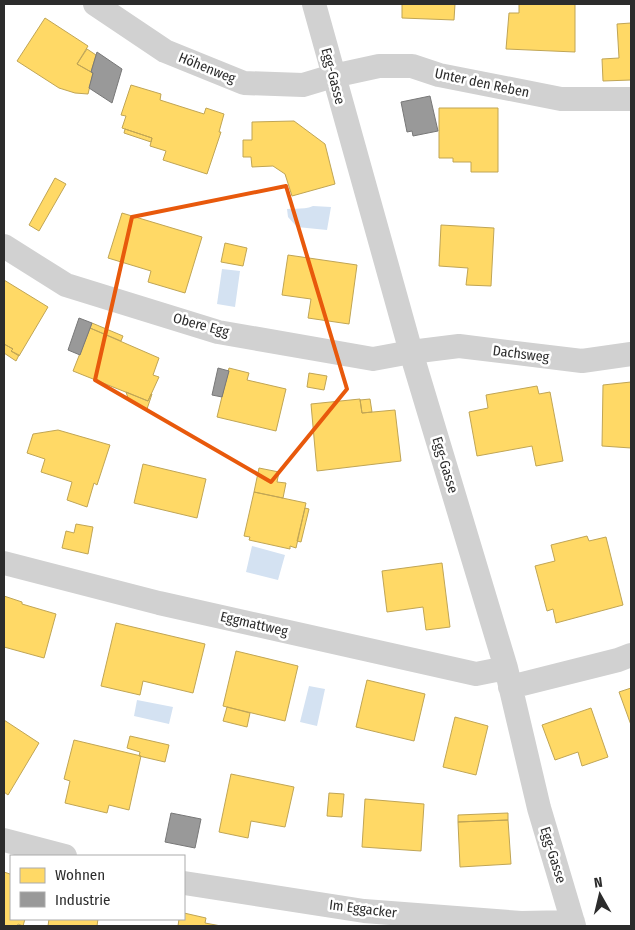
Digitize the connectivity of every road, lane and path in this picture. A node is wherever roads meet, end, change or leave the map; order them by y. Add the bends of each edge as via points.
1 (95, 4) edge
2 (314, 4) edge
3 (333, 76) junction
4 (631, 99) edge
5 (4, 246) edge
6 (411, 352) junction
7 (631, 354) edge
8 (4, 563) edge
9 (631, 655) edge
10 (508, 677) junction
11 (4, 840) edge
12 (61, 855) edge
13 (185, 883) edge
14 (573, 924) edge

1 - 3 street, Höhenweg via 165,51 244,83 303,84
2 - 3 street, Egg-Gasse
3 - 4 street, Unter den Reben via 379,66 412,66 439,75 561,99
3 - 6 street, Egg-Gasse
5 - 6 street, Obere Egg via 66,285 218,332 373,359
6 - 7 street, Dachsweg via 460,346 582,361
6 - 10 street, Egg-Gasse
8 - 10 street, Eggmattweg via 159,603 476,674
9 - 10 street, Eggmattweg via 618,660
10 - 14 street, Egg-Gasse via 539,808
11 - 12 street
13 - 14 street, Im Eggacker via 364,911

